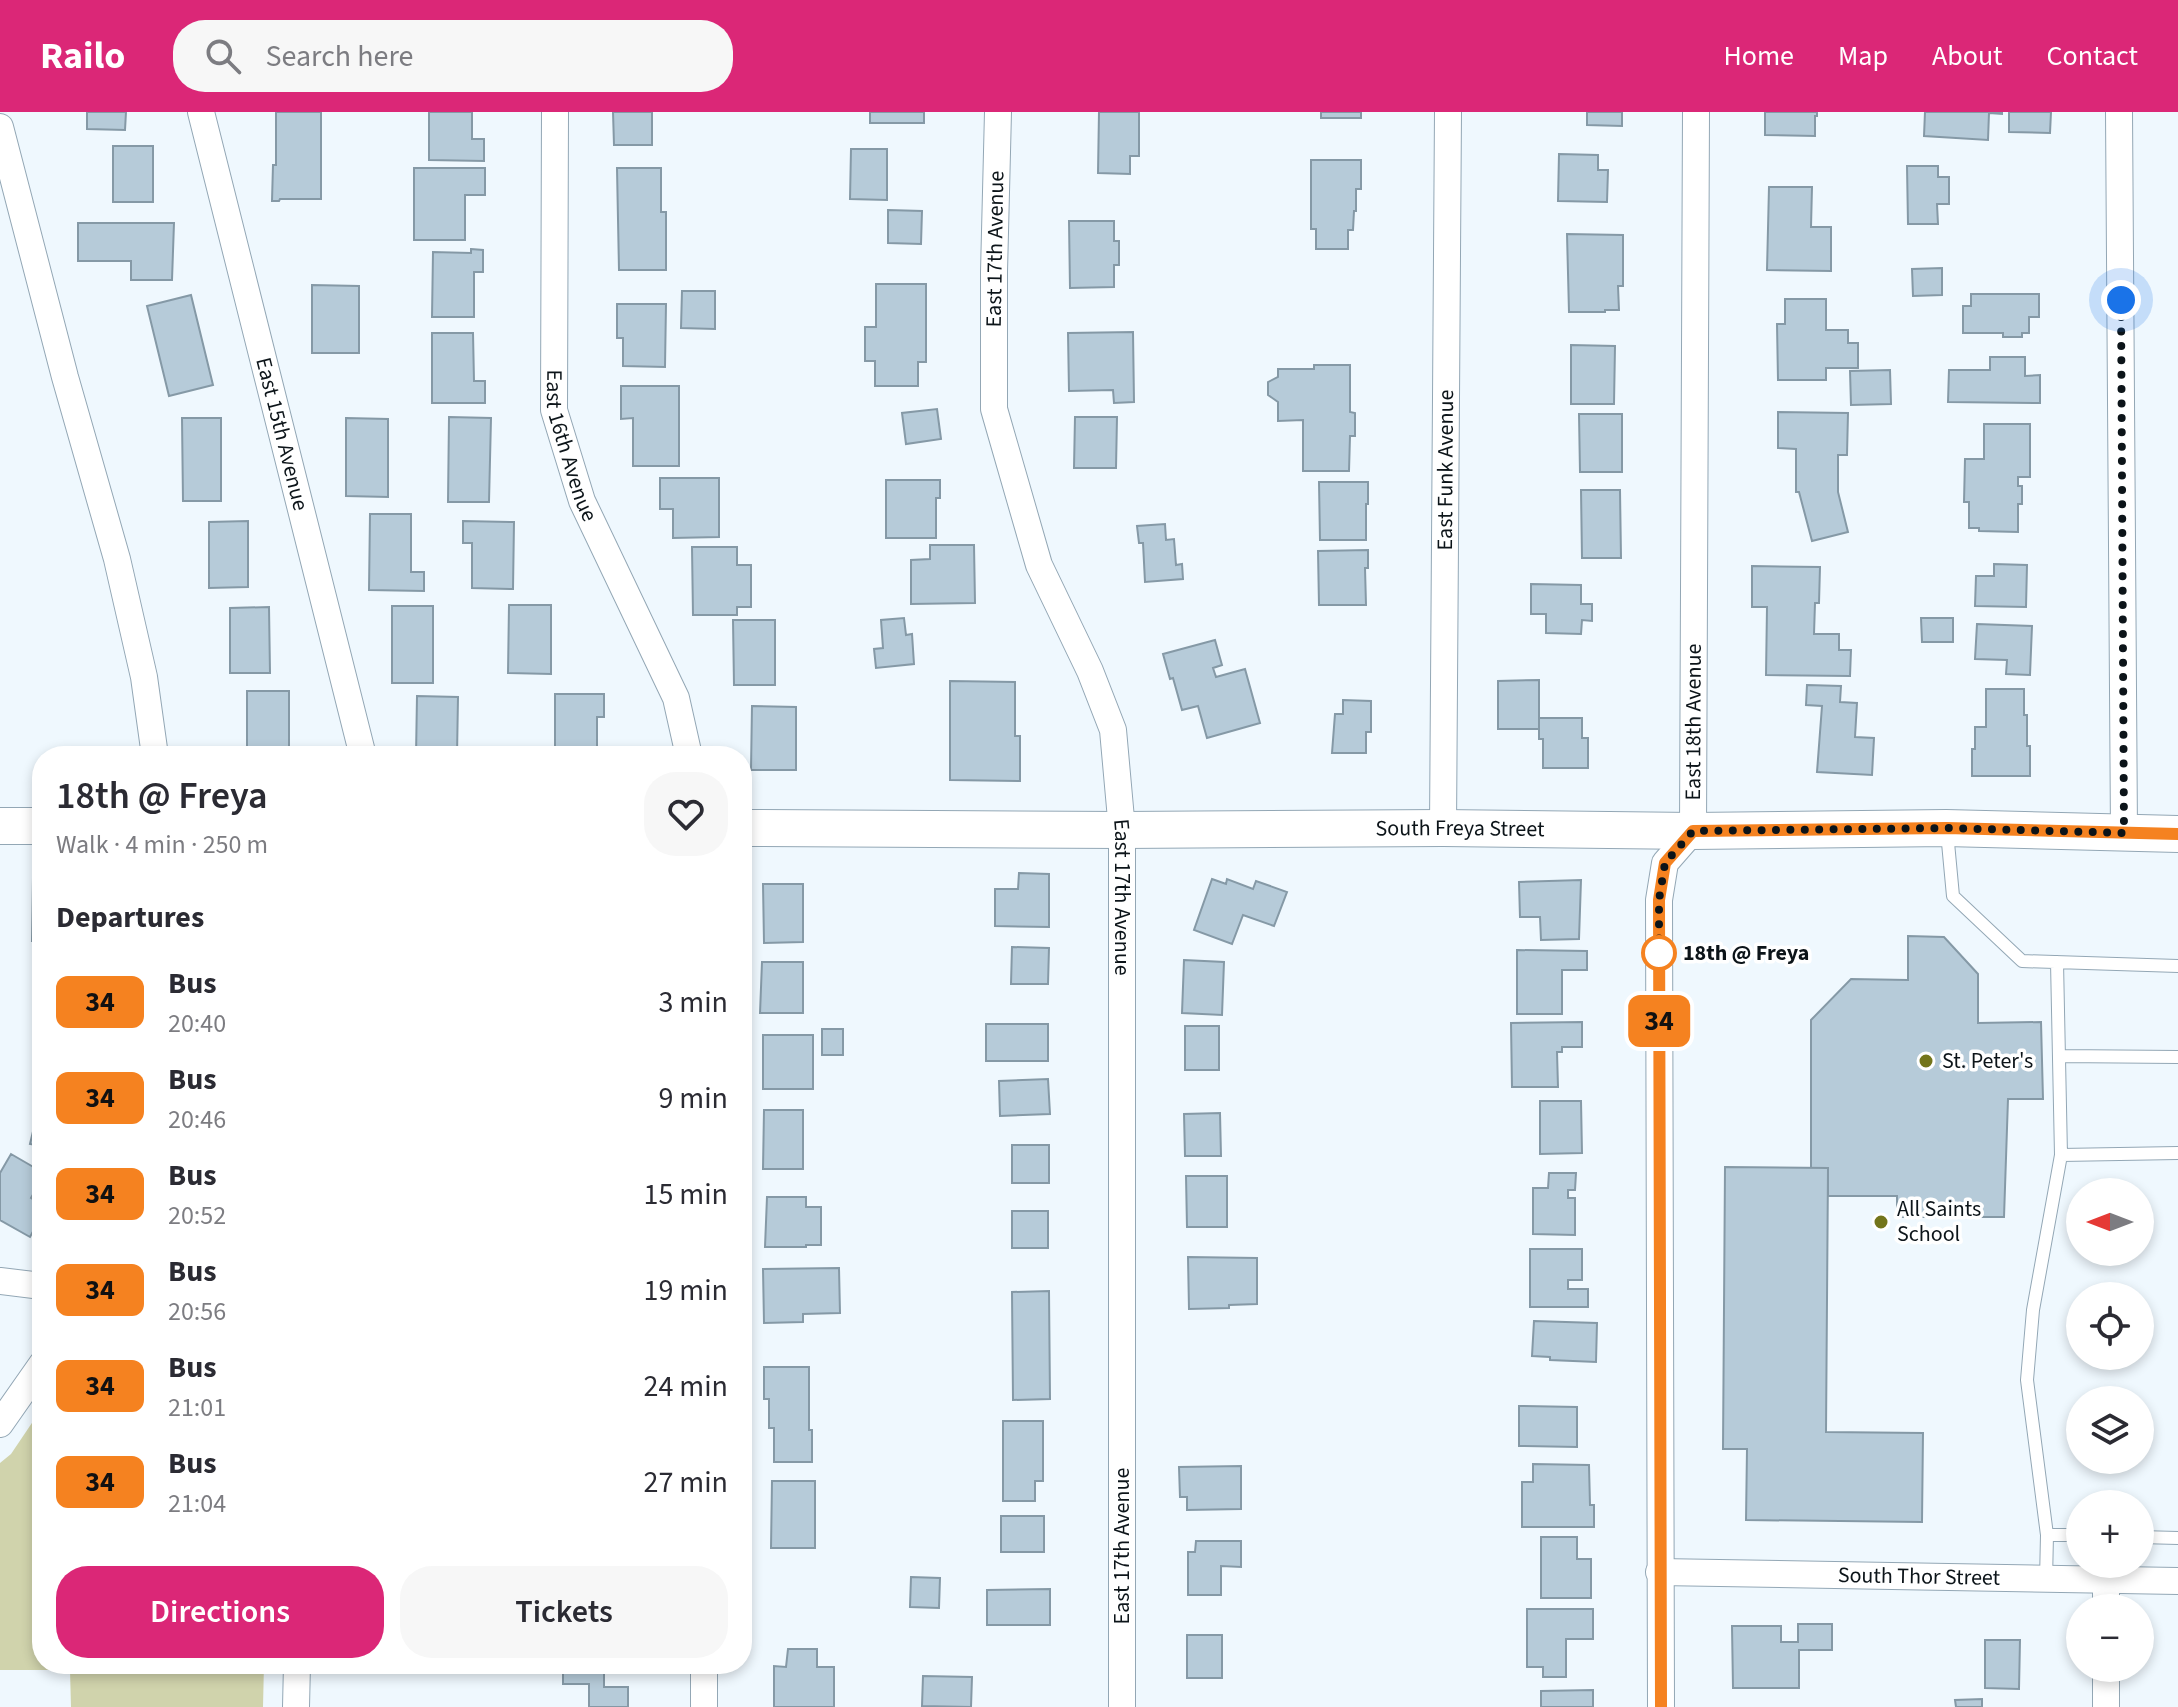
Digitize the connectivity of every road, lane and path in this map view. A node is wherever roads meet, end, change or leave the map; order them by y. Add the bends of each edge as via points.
1 (201, 112) edge
2 (555, 112) edge
3 (998, 112) edge
4 (1448, 112) edge
5 (1696, 112) edge
6 (2119, 112) edge
7 (0, 127) edge
8 (154, 746) edge
9 (360, 746) edge
10 (687, 746) edge
11 (0, 826) edge
12 (32, 826) edge
13 (752, 828) edge
14 (1443, 828) junction
15 (1946, 828) junction
16 (1122, 830) junction
17 (1693, 831) junction
18 (2124, 833) junction
19 (2178, 834) edge
20 (2057, 962) junction
21 (2178, 966) edge
22 (2059, 1056) junction
23 (2178, 1057) edge
24 (2178, 1153) edge
25 (2061, 1155) junction
26 (0, 1281) edge
27 (32, 1285) edge
28 (32, 1378) edge
29 (0, 1424) edge
30 (2047, 1535) junction
31 (2066, 1535) edge
32 (2154, 1537) edge
33 (2178, 1538) edge
34 (1659, 1572) junction
35 (2046, 1580) junction
36 (2106, 1581) junction
37 (2178, 1581) edge
38 (2106, 1594) edge
39 (297, 1674) edge
40 (704, 1674) edge
41 (2106, 1682) edge
42 (296, 1707) edge
43 (704, 1707) edge
44 (1122, 1707) edge
45 (1661, 1707) edge
46 (2106, 1707) edge

1 - 9 street, East 15th Avenue
2 - 10 street, East 16th Avenue via 554,410 582,501 676,698
3 - 16 street, East 17th Avenue via 994,409 1039,565 1113,730
4 - 14 street, East Funk Avenue
5 - 17 street, East 18th Avenue
6 - 18 street
7 - 8 street via 117,559
11 - 12 main road
13 - 16 main road, South Freya Street
14 - 16 main road, South Freya Street
14 - 17 main road, South Freya Street
15 - 17 main road, South Freya Street
15 - 18 main road, South Freya Street
15 - 20 lane via 1953,896 2022,961
16 - 44 street, East 17th Avenue
17 - 34 street, East 18th Avenue via 1665,863 1659,900
18 - 19 main road, South Freya Street
20 - 21 lane
20 - 22 lane
22 - 23 lane
22 - 25 lane
24 - 25 lane
25 - 30 lane via 2033,1310 2027,1380
26 - 27 street
28 - 29 street
30 - 31 lane
30 - 35 lane
32 - 33 lane
34 - 35 street, South Thor Street
34 - 45 street, East 18th Avenue
35 - 36 street, South Thor Street
36 - 37 street, South Thor Street
36 - 38 street
39 - 42 street
40 - 43 street
41 - 46 street

